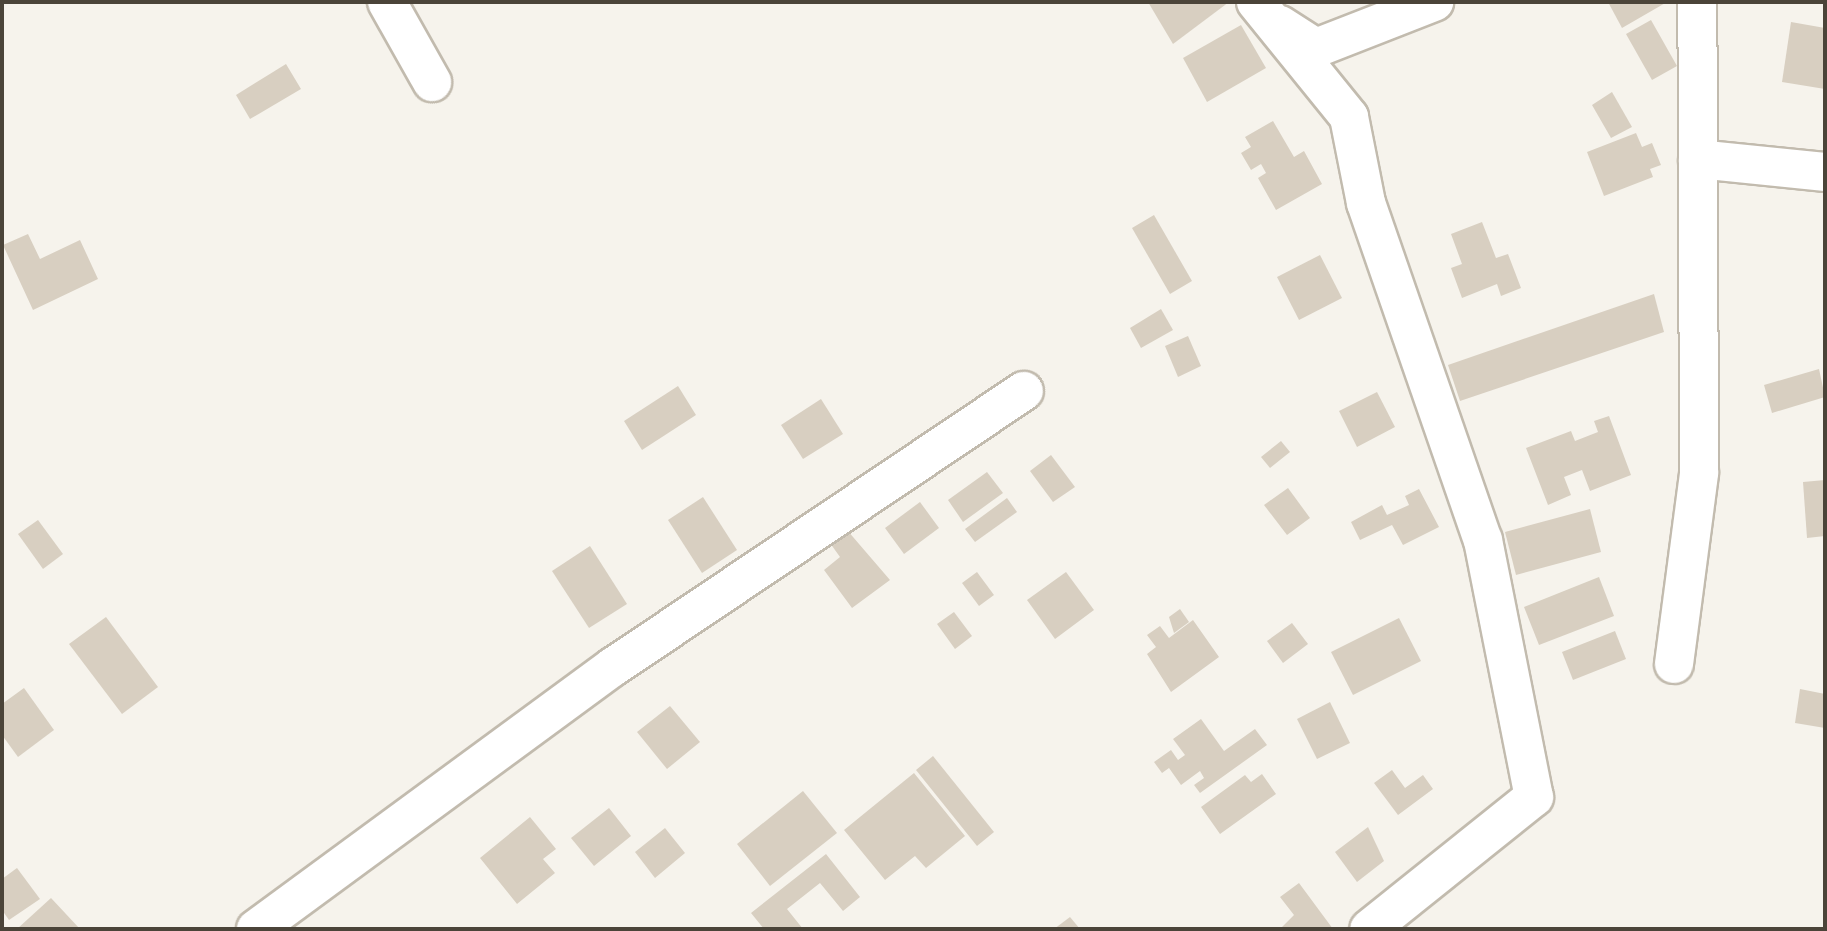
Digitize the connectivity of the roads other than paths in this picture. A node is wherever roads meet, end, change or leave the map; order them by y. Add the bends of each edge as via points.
1 (387, 2) edge
2 (1434, 2) edge
3 (1698, 2) edge
4 (1260, 8) edge
5 (432, 82) dead end
6 (1698, 159) junction
7 (1825, 172) edge
8 (1024, 391) dead end
9 (1674, 664) dead end
10 (256, 929) edge
11 (1369, 929) edge

1 - 5 street
2 - 4 street via 1316,48
3 - 6 street
4 - 11 street via 1349,117 1366,203 1483,540 1534,797
6 - 7 street
6 - 9 street via 1699,473
8 - 10 street via 613,667

